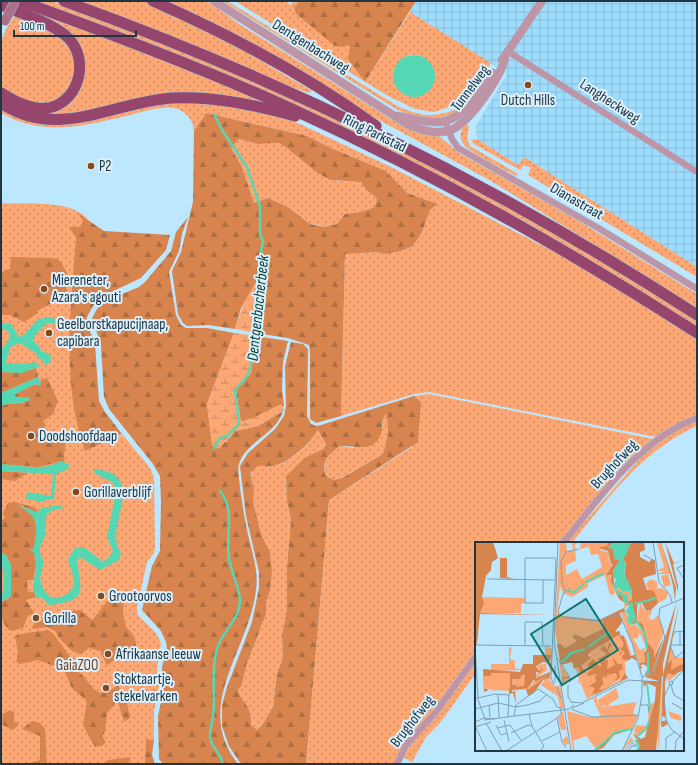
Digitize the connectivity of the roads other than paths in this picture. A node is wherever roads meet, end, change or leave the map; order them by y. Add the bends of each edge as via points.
1 (15, 1) edge
2 (20, 1) edge
3 (64, 1) edge
4 (153, 1) edge
5 (214, 1) edge
6 (542, 1) edge
7 (1, 6) edge
8 (5, 21) dead end
9 (507, 55) junction
10 (1, 93) edge
11 (1, 103) edge
12 (393, 115) junction
13 (446, 121) junction
14 (326, 125) junction
15 (449, 130) junction
16 (401, 145) junction
17 (697, 172) edge
18 (697, 289) edge
19 (697, 315) edge
20 (697, 333) edge
21 (697, 418) edge
22 (564, 542) edge
23 (475, 657) edge
24 (397, 764) edge

1 - 8 main road, bridge
2 - 14 highway, Ring Parkstad via 171,57
3 - 16 highway, Ring Parkstad via 159,36 272,83
4 - 16 highway via 294,74 352,109
5 - 12 street, Dentgenbachweg
6 - 9 street, Tunnelweg
7 - 10 highway via 50,26 65,35 77,51 80,68 78,80 70,94 61,103 49,108 23,105
9 - 13 street, Tunnelweg via 470,104
9 - 15 street, Tunnelweg via 503,67 477,106 457,127
9 - 17 street, Langheckweg
11 - 14 highway via 17,113 56,120 86,117 162,100 213,99 260,107
12 - 13 street, Dentgenbachweg via 428,122
12 - 15 street, Dentgenbachweg via 419,129 438,132
13 - 15 street
14 - 20 highway, Ring Parkstad via 480,203 614,280
15 - 18 street, Dianastraat via 454,143 463,151 600,229
16 - 19 highway, Ring Parkstad via 562,231
21 - 22 street, Brughofweg via 667,432 644,451 626,468
23 - 24 street, Brughofweg via 436,712 406,745

